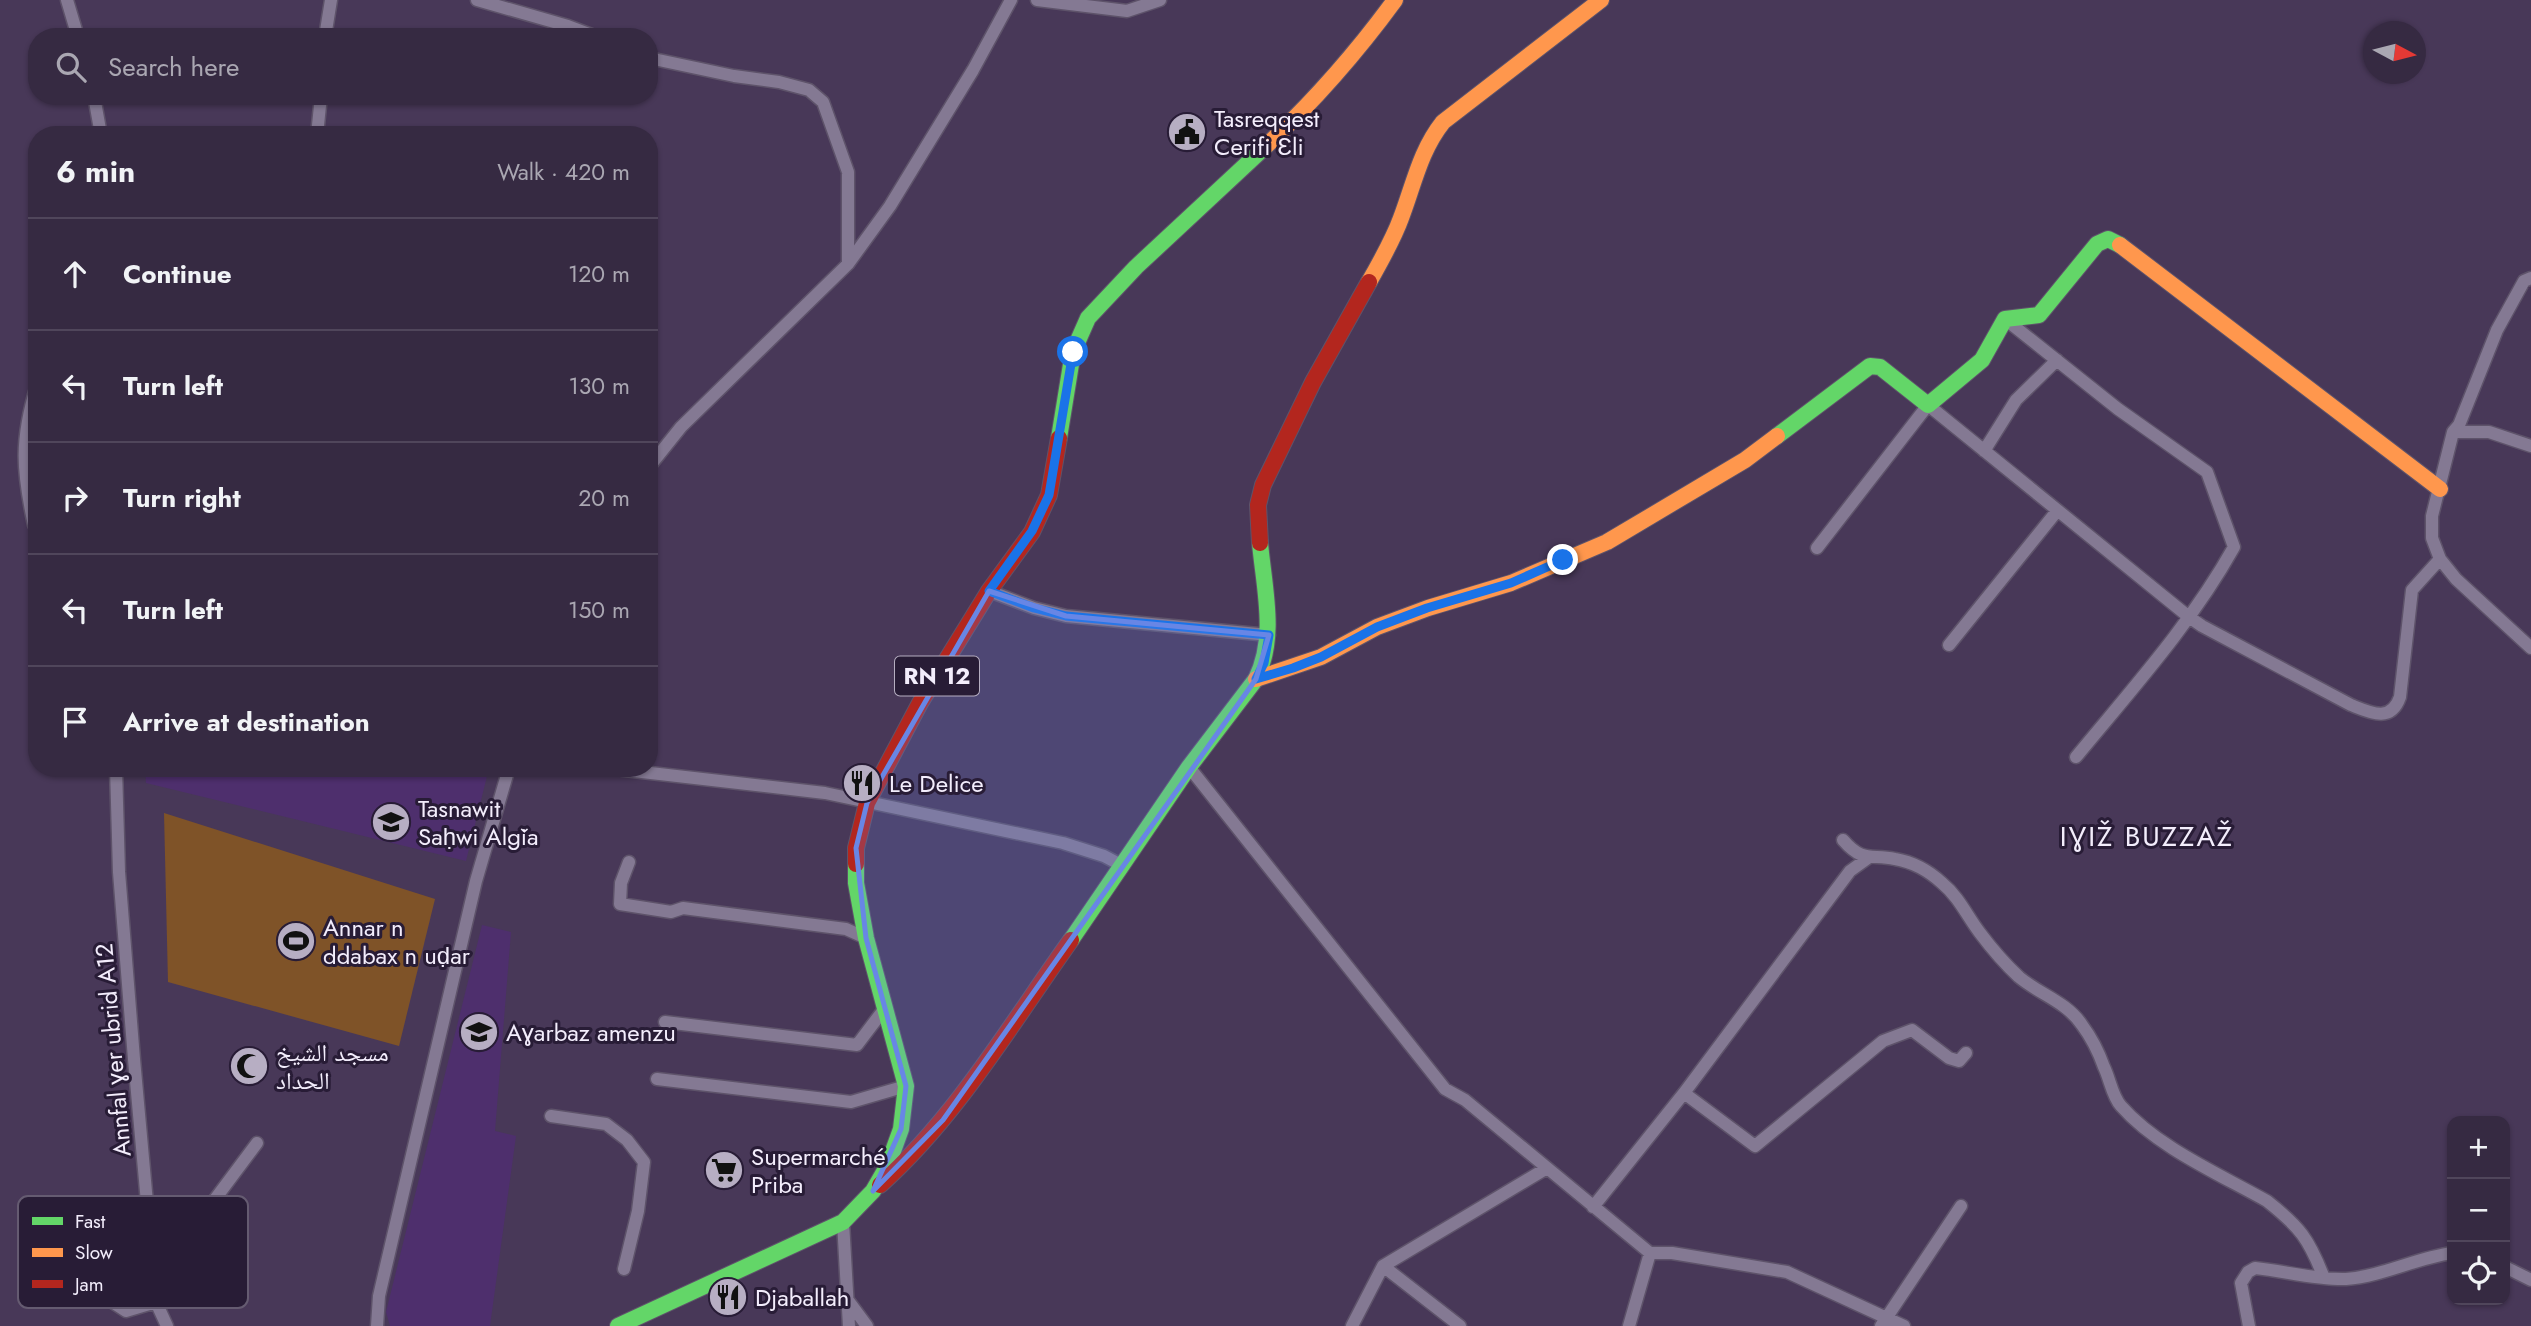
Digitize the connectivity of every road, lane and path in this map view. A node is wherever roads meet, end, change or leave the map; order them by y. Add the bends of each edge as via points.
1 (67, 0) edge
2 (331, 0) edge
3 (477, 0) edge
4 (1011, 0) edge
5 (1037, 0) edge
6 (1160, 0) edge
7 (1395, 0) edge
8 (1601, 0) edge
9 (75, 28) edge
10 (326, 28) edge
11 (573, 28) edge
12 (658, 60) edge
13 (96, 105) edge
14 (320, 105) edge
15 (99, 126) edge
16 (318, 126) edge
17 (848, 264) junction
18 (2531, 278) edge
19 (2005, 319) junction
20 (2057, 360) junction
21 (1928, 405) junction
22 (28, 418) edge
23 (2453, 432) junction
24 (2531, 446) edge
25 (1984, 451) junction
26 (658, 456) edge
27 (2440, 489) junction
28 (28, 498) edge
29 (2057, 512) junction
30 (1818, 548) dead end
31 (2440, 559) junction
32 (989, 591) junction
33 (2189, 617) junction
34 (1269, 635) junction
35 (1948, 645) dead end
36 (2531, 648) edge
37 (1256, 679) junction
38 (2076, 757) dead end
39 (1189, 768) junction
40 (658, 774) edge
41 (116, 777) edge
42 (506, 777) edge
43 (867, 803) junction
44 (1843, 840) dead end
45 (1868, 858) junction
46 (629, 862) dead end
47 (1124, 866) junction
48 (866, 938) junction
49 (884, 1007) junction
50 (665, 1022) dead end
51 (1966, 1054) dead end
52 (657, 1079) dead end
53 (906, 1086) junction
54 (1684, 1093) junction
55 (551, 1116) dead end
56 (257, 1143) dead end
57 (1547, 1168) junction
58 (873, 1191) junction
59 (147, 1196) edge
60 (217, 1196) edge
61 (1961, 1206) dead end
62 (1593, 1207) junction
63 (843, 1222) junction
64 (1650, 1252) junction
65 (2447, 1254) edge
66 (1383, 1266) junction
67 (624, 1269) dead end
68 (2510, 1270) edge
69 (2324, 1278) junction
70 (2531, 1280) edge
71 (847, 1299) junction
72 (159, 1308) edge
73 (1884, 1321) edge
74 (167, 1326) edge
75 (377, 1326) edge
76 (618, 1326) edge
77 (849, 1326) edge
78 (867, 1326) edge
79 (1352, 1326) edge
80 (1460, 1326) edge
81 (1629, 1326) edge
82 (1904, 1326) edge
83 (2249, 1326) edge

1 - 9 street
2 - 10 street
3 - 11 street
4 - 17 street via 890,206
5 - 6 street via 1127,11
7 - 32 street, RN 12 via 1294,119 1088,318 1073,352 1049,495 1032,531
8 - 34 street via 1443,122 1421,157 1388,247 1313,382 1263,485 1258,524
12 - 17 street via 789,84 809,90 823,102 848,172
13 - 15 street
14 - 16 street
17 - 26 street via 681,427
18 - 23 street via 2524,281 2497,330
19 - 20 street
19 - 21 street via 1982,360
19 - 27 street via 2027,320 2039,315 2097,244 2108,239
20 - 25 street via 2016,400
20 - 33 street via 2207,472 2234,547
21 - 25 street
21 - 30 street
21 - 37 street via 1880,367 1870,366 1745,460 1607,542 1511,583 1377,627 1321,657
22 - 28 street via 23,446
23 - 24 street via 2489,432
23 - 27 street
25 - 29 street
27 - 31 street via 2432,516 2432,538
29 - 33 street
29 - 35 street
31 - 33 street via 2412,590 2400,696 2390,713 2351,705
31 - 36 street
32 - 34 street via 1066,616
32 - 43 street, RN 12
33 - 38 street
34 - 37 street
37 - 39 street
39 - 47 street
39 - 57 street via 1445,1089 1465,1100
40 - 43 street via 825,793
41 - 59 street, Annfal ɣer ubrid A12 via 124,939
42 - 75 street via 475,881 379,1296
43 - 47 street via 1063,842
43 - 48 street, RN 12 via 856,848
44 - 45 street
45 - 54 street via 1850,871
45 - 69 street via 1908,863 1944,884 2000,958 2081,1023 2122,1107 2155,1136 2283,1213 2307,1239
46 - 48 street via 620,904 846,929
47 - 58 street via 943,1120
48 - 49 street, RN 12
49 - 50 street via 857,1045
49 - 53 street, RN 12
51 - 54 street via 1959,1061 1949,1058 1912,1030 1883,1041 1755,1146
52 - 53 street via 850,1102
53 - 58 street, RN 12 via 901,1129
54 - 62 street
55 - 67 street via 606,1124 627,1140 644,1162
56 - 60 street
57 - 62 street
57 - 66 street
58 - 63 street, RN 12
61 - 73 street
62 - 64 street
63 - 71 street
63 - 76 street, RN 12
64 - 73 street via 1787,1272
64 - 81 street
65 - 69 street via 2377,1274
66 - 79 street
66 - 80 street
68 - 70 street
69 - 83 street via 2255,1268 2248,1272 2241,1283
71 - 77 street
71 - 78 street
72 - 74 street, Annfal ɣer ubrid A12
73 - 82 street

